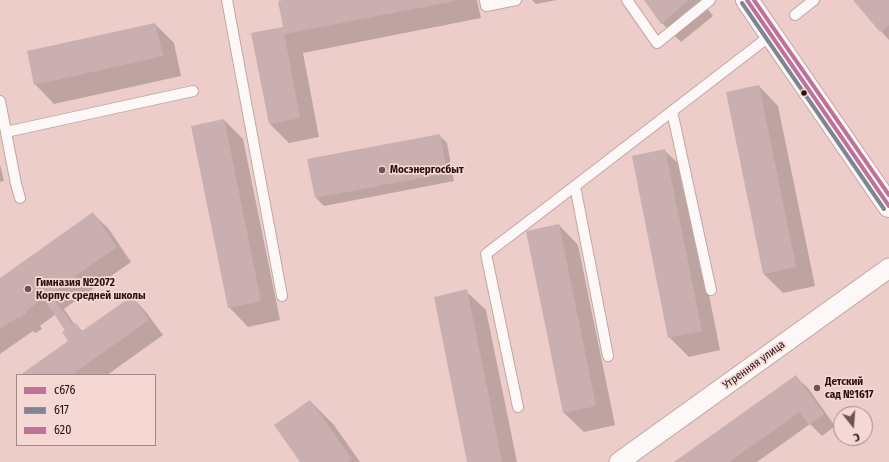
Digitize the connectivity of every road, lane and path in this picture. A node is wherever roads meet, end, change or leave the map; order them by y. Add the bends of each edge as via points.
1 (226, 0) edge
2 (485, 0) edge
3 (516, 0) edge
4 (627, 0) edge
5 (710, 0) edge
6 (747, 0) edge
7 (814, 0) edge
8 (795, 15) dead end
9 (771, 35) junction
10 (193, 91) dead end
11 (0, 101) edge
12 (672, 111) junction
13 (6, 132) junction
14 (575, 186) junction
15 (20, 198) dead end
16 (889, 206) edge
17 (889, 268) edge
18 (711, 290) dead end
19 (282, 296) dead end
20 (608, 356) dead end
21 (518, 407) dead end
22 (619, 462) edge

1 - 19 lane
2 - 3 lane via 486,6
4 - 5 lane via 657,43
6 - 9 street
7 - 8 lane
9 - 12 lane
9 - 16 street
10 - 13 lane
11 - 13 lane
12 - 14 lane
12 - 18 lane
13 - 15 lane
14 - 20 lane
14 - 21 lane via 486,254
17 - 22 street, Утренняя улица

